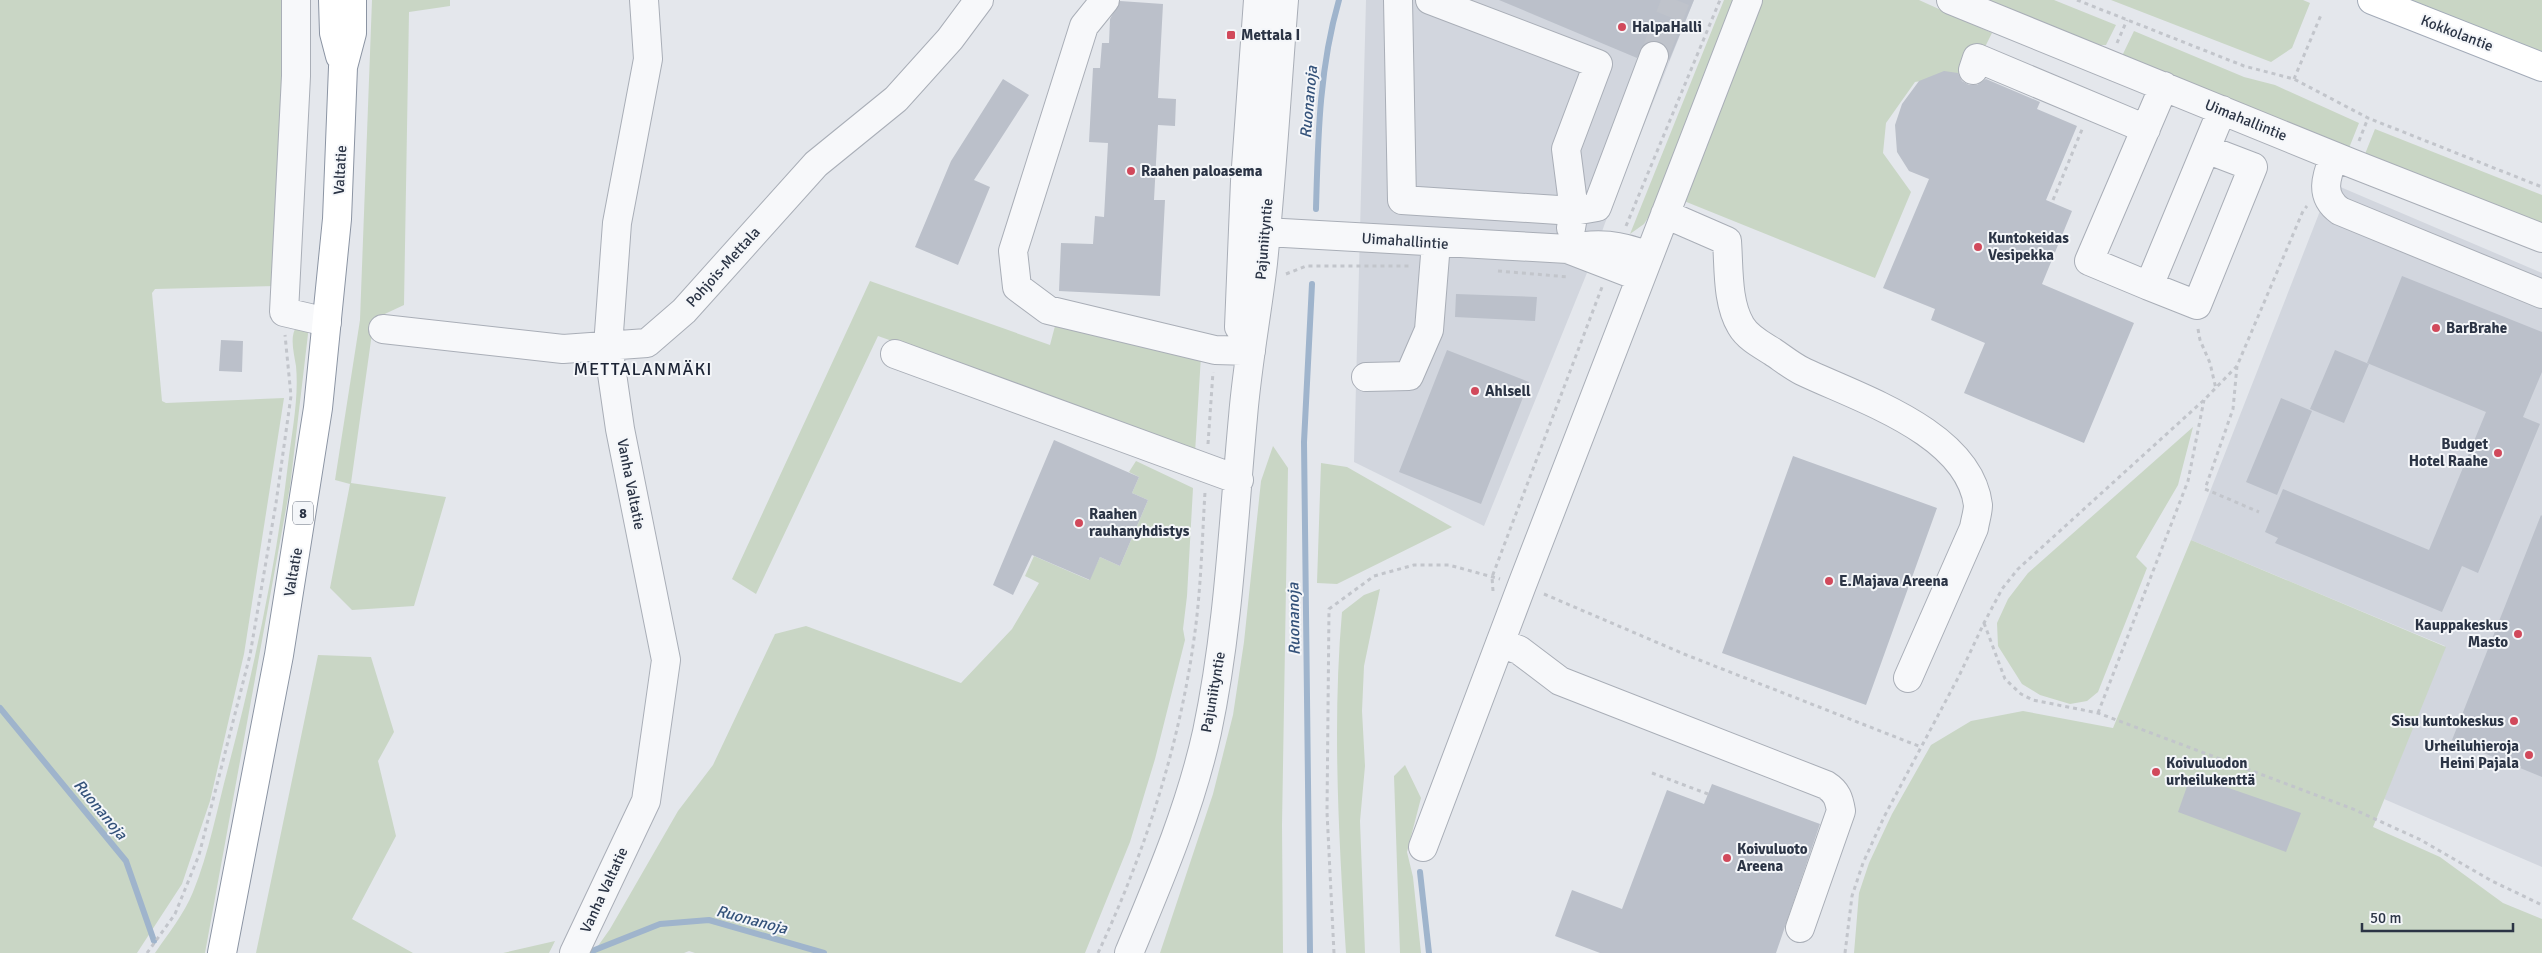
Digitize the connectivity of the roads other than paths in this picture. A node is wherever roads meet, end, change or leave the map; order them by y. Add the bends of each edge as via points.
1 (296, 0) edge
2 (333, 0) edge
3 (352, 0) edge
4 (644, 0) edge
5 (979, 0) edge
6 (1105, 0) edge
7 (1258, 0) edge
8 (1284, 0) edge
9 (1398, 0) edge
10 (1430, 0) edge
11 (1748, 0) edge
12 (1951, 0) edge
13 (2372, 0) edge
14 (1654, 56) tunnel mouth
15 (343, 67) junction
16 (2542, 67) edge
17 (1973, 70) dead end
18 (2164, 86) junction
19 (2222, 110) junction
20 (2146, 129) junction
21 (2206, 149) junction
22 (2342, 160) junction
23 (1402, 200) junction
24 (1574, 212) junction
25 (1665, 214) junction
26 (1254, 231) junction
27 (2542, 238) edge
28 (1405, 241) junction
29 (1436, 243) junction
30 (1568, 249) junction
31 (1644, 266) junction
32 (2149, 286) junction
33 (2542, 294) edge
34 (327, 322) junction
35 (383, 330) dead end
36 (608, 346) junction
37 (1235, 350) junction
38 (895, 354) dead end
39 (1366, 376) dead end
40 (1239, 480) junction
41 (1500, 643) junction
42 (1908, 678) dead end
43 (1423, 847) dead end
44 (1800, 928) dead end
45 (576, 949) edge
46 (222, 953) edge
47 (1129, 953) edge

1 - 34 street via 296,76 284,312
2 - 15 main road, Valtatie / 8 via 334,33
3 - 15 main road, Valtatie / 8 via 352,33
4 - 36 street, Vanha Valtatie via 648,60 617,223
5 - 36 street, Pohjois-Mettala via 950,39 896,99 816,164 684,311 647,342
6 - 37 street via 1084,26 1013,251 1017,287 1048,310
7 - 26 street, Pajuniityntie
8 - 26 street, Pajuniityntie
9 - 23 street
10 - 24 street via 1598,64 1566,149
11 - 25 street
12 - 18 street, Uimahallintie
13 - 16 main road, Kokkolantie
14 - 24 street via 1597,207
15 - 34 main road, Valtatie / 8 via 337,219
17 - 20 street via 1978,58
18 - 19 street, Uimahallintie
18 - 20 street
19 - 21 street
19 - 22 street, Uimahallintie
20 - 32 street via 2090,261
21 - 32 street
21 - 32 street via 2253,167 2197,306
22 - 27 street, Uimahallintie
22 - 33 street via 2325,179 2327,197 2340,212
23 - 24 street
23 - 28 street
24 - 30 street
25 - 31 street
25 - 42 street via 1727,242 1733,310 1742,328 1756,342 1800,370 1900,415 1921,429 1958,460 1973,488 1978,507 1974,528
26 - 28 street, Uimahallintie
26 - 37 street, Pajuniityntie
28 - 29 street, Uimahallintie
29 - 30 street, Uimahallintie
29 - 39 street via 1429,330 1409,376
30 - 31 street, Uimahallintie via 1601,244 1614,256
31 - 41 street
34 - 46 main road, Valtatie / 8 via 302,517
35 - 36 street, Pohjois-Mettala via 563,349
36 - 45 street, Vanha Valtatie via 620,429 666,660 646,801
37 - 40 street, Pajuniityntie via 1243,418
38 - 40 street
40 - 47 street, Pajuniityntie via 1225,625 1206,734 1176,838
41 - 43 street
41 - 44 street via 1518,650 1560,681 1834,790 1841,811

